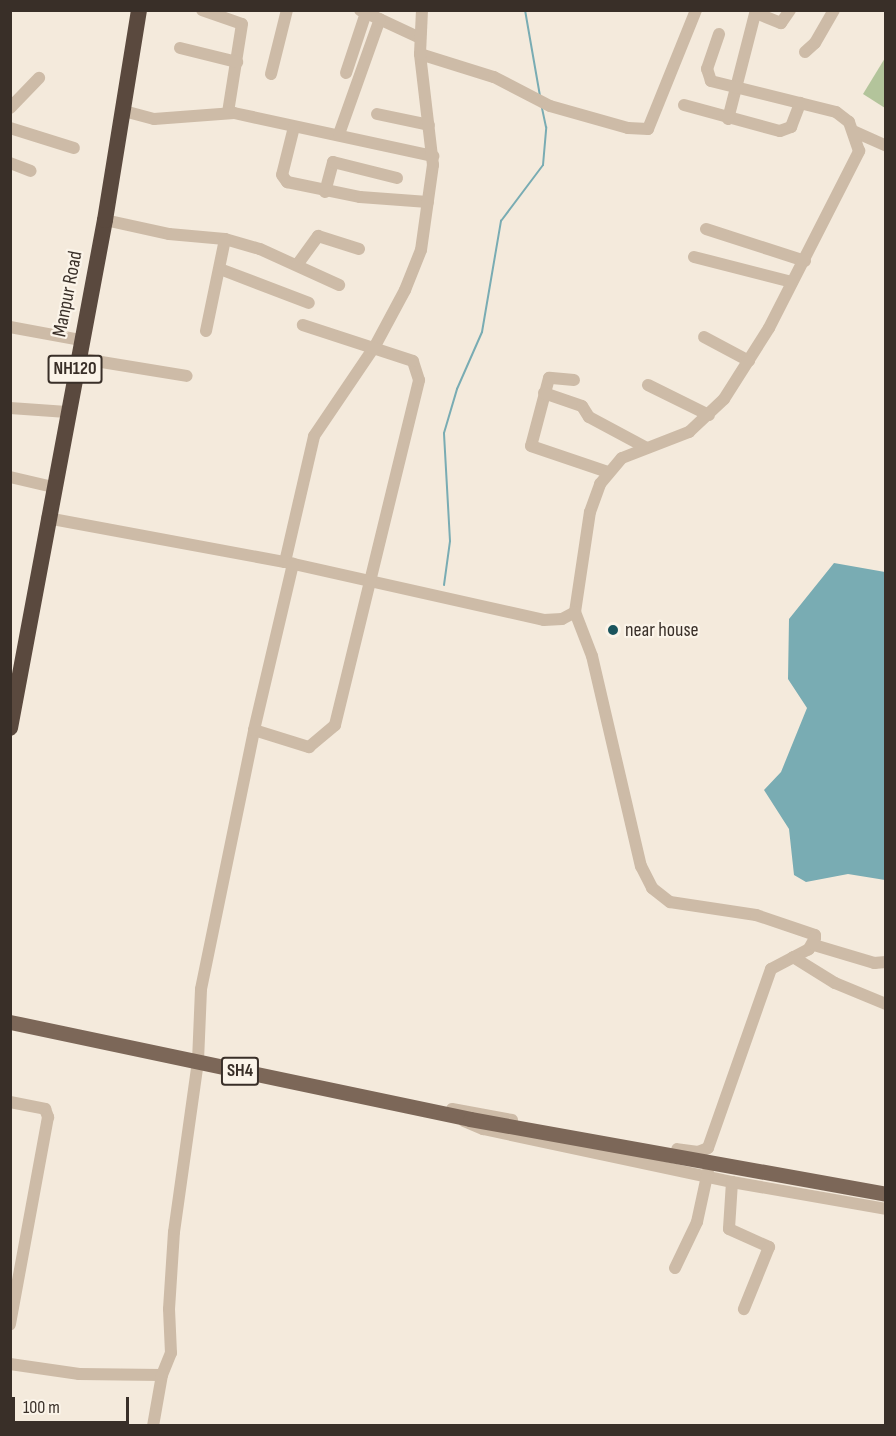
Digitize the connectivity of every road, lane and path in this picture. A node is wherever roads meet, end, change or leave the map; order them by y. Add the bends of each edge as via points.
1 (139, 10) edge
2 (202, 10) edge
3 (287, 10) edge
4 (422, 10) edge
5 (696, 10) edge
6 (790, 10) edge
7 (834, 10) edge
8 (363, 12) edge
9 (756, 12) edge
10 (380, 19) junction
11 (719, 34) dead end
12 (420, 38) junction
13 (180, 48) dead end
14 (805, 52) dead end
15 (420, 54) junction
16 (237, 62) junction
17 (346, 72) dead end
18 (272, 74) dead end
19 (39, 78) dead end
20 (737, 89) junction
21 (800, 103) junction
22 (684, 105) dead end
23 (10, 108) edge
24 (124, 111) junction
25 (228, 112) junction
26 (377, 114) dead end
27 (728, 119) junction
28 (429, 125) junction
29 (294, 127) junction
30 (10, 128) edge
31 (853, 131) junction
32 (339, 134) junction
33 (885, 146) edge
34 (75, 148) dead end
35 (433, 156) junction
36 (10, 163) edge
37 (31, 171) dead end
38 (397, 178) dead end
39 (325, 192) junction
40 (428, 202) junction
41 (105, 220) junction
42 (706, 229) dead end
43 (225, 239) junction
44 (358, 249) dead end
45 (694, 257) dead end
46 (805, 261) junction
47 (297, 265) junction
48 (220, 269) junction
49 (792, 282) junction
50 (339, 285) dead end
51 (309, 303) dead end
52 (303, 325) dead end
53 (10, 327) edge
54 (206, 331) dead end
55 (704, 337) dead end
56 (80, 340) junction
57 (375, 346) junction
58 (77, 358) junction
59 (750, 361) junction
60 (187, 376) dead end
61 (574, 380) dead end
62 (648, 385) dead end
63 (544, 393) junction
64 (10, 408) edge
65 (67, 412) junction
66 (710, 415) junction
67 (645, 447) junction
68 (608, 472) junction
69 (10, 477) edge
70 (53, 487) junction
71 (47, 518) junction
72 (289, 563) junction
73 (369, 579) junction
74 (575, 612) junction
75 (10, 728) edge
76 (254, 730) junction
77 (814, 945) junction
78 (793, 957) junction
79 (885, 962) edge
80 (885, 1004) edge
81 (10, 1022) edge
82 (198, 1062) junction
83 (10, 1102) edge
84 (433, 1110) junction
85 (464, 1118) junction
86 (707, 1149) junction
87 (708, 1176) junction
88 (732, 1182) junction
89 (885, 1194) edge
90 (885, 1209) edge
91 (675, 1268) dead end
92 (744, 1309) dead end
93 (10, 1325) edge
94 (10, 1364) edge
95 (162, 1375) junction
96 (153, 1425) edge

1 - 24 highway, Manpur Road / NH120
2 - 16 street via 241,21
3 - 18 street
4 - 12 street
5 - 15 street via 648,129 628,128 550,106 516,86
6 - 9 street via 781,23
7 - 14 street via 815,44
8 - 10 street
8 - 17 street
9 - 20 street
10 - 12 street
10 - 32 street
11 - 20 street via 707,77
12 - 15 street
13 - 16 street
15 - 28 street
16 - 25 street
19 - 23 street
20 - 21 street
20 - 27 street
21 - 27 street via 791,127 784,131
21 - 31 street via 836,112
22 - 27 street
24 - 25 street via 154,119
24 - 41 highway, Manpur Road / NH120
25 - 29 street
26 - 28 street
28 - 35 street
29 - 32 street
29 - 39 street via 282,178
30 - 34 street
31 - 33 street
31 - 46 street via 858,142 856,159
32 - 35 street
35 - 40 street
36 - 37 street
38 - 39 street via 333,162
39 - 40 street
40 - 57 street via 421,250
41 - 43 street via 169,234
41 - 56 highway, Manpur Road / NH120
42 - 46 street
43 - 47 street
43 - 48 street
44 - 47 street via 318,236
45 - 49 street
46 - 49 street
47 - 50 street
48 - 51 street
48 - 54 street
49 - 59 street
52 - 57 street
53 - 56 street
55 - 59 street
56 - 58 highway, Manpur Road / NH120
57 - 72 street via 314,436
57 - 73 street via 413,361 419,380
58 - 60 street
58 - 65 highway, Manpur Road / NH120
59 - 66 street
61 - 63 street via 551,376
62 - 66 street
63 - 67 street via 582,406 589,417
63 - 68 street via 532,448
64 - 65 street
65 - 70 highway, Manpur Road / NH120
66 - 67 street via 681,436
67 - 68 street via 622,458
68 - 74 street via 590,512
69 - 70 street
70 - 71 highway, Manpur Road / NH120
71 - 72 street
71 - 75 highway, Manpur Road / NH120
72 - 73 street
72 - 76 street
73 - 74 street via 544,620 562,619
73 - 76 street via 334,725 317,744 309,747
74 - 77 street via 592,656 641,866 652,888 670,902 756,915 814,934
76 - 82 street via 201,989
77 - 78 street
77 - 79 street via 878,964
78 - 80 street via 835,982
78 - 86 street via 774,966 769,973 752,1032
81 - 82 main road, SH4
82 - 84 main road, SH4
82 - 95 street via 174,1232 169,1309 171,1353
83 - 93 street via 45,1109 48,1117
84 - 85 main road, SH4
84 - 86 street via 481,1113 621,1142 698,1152
85 - 87 street via 483,1129
85 - 89 main road, SH4, bridge
86 - 87 street
87 - 88 street
87 - 91 street via 697,1222
88 - 90 street
88 - 92 street via 729,1229 769,1247
94 - 95 street via 79,1374
95 - 96 street

